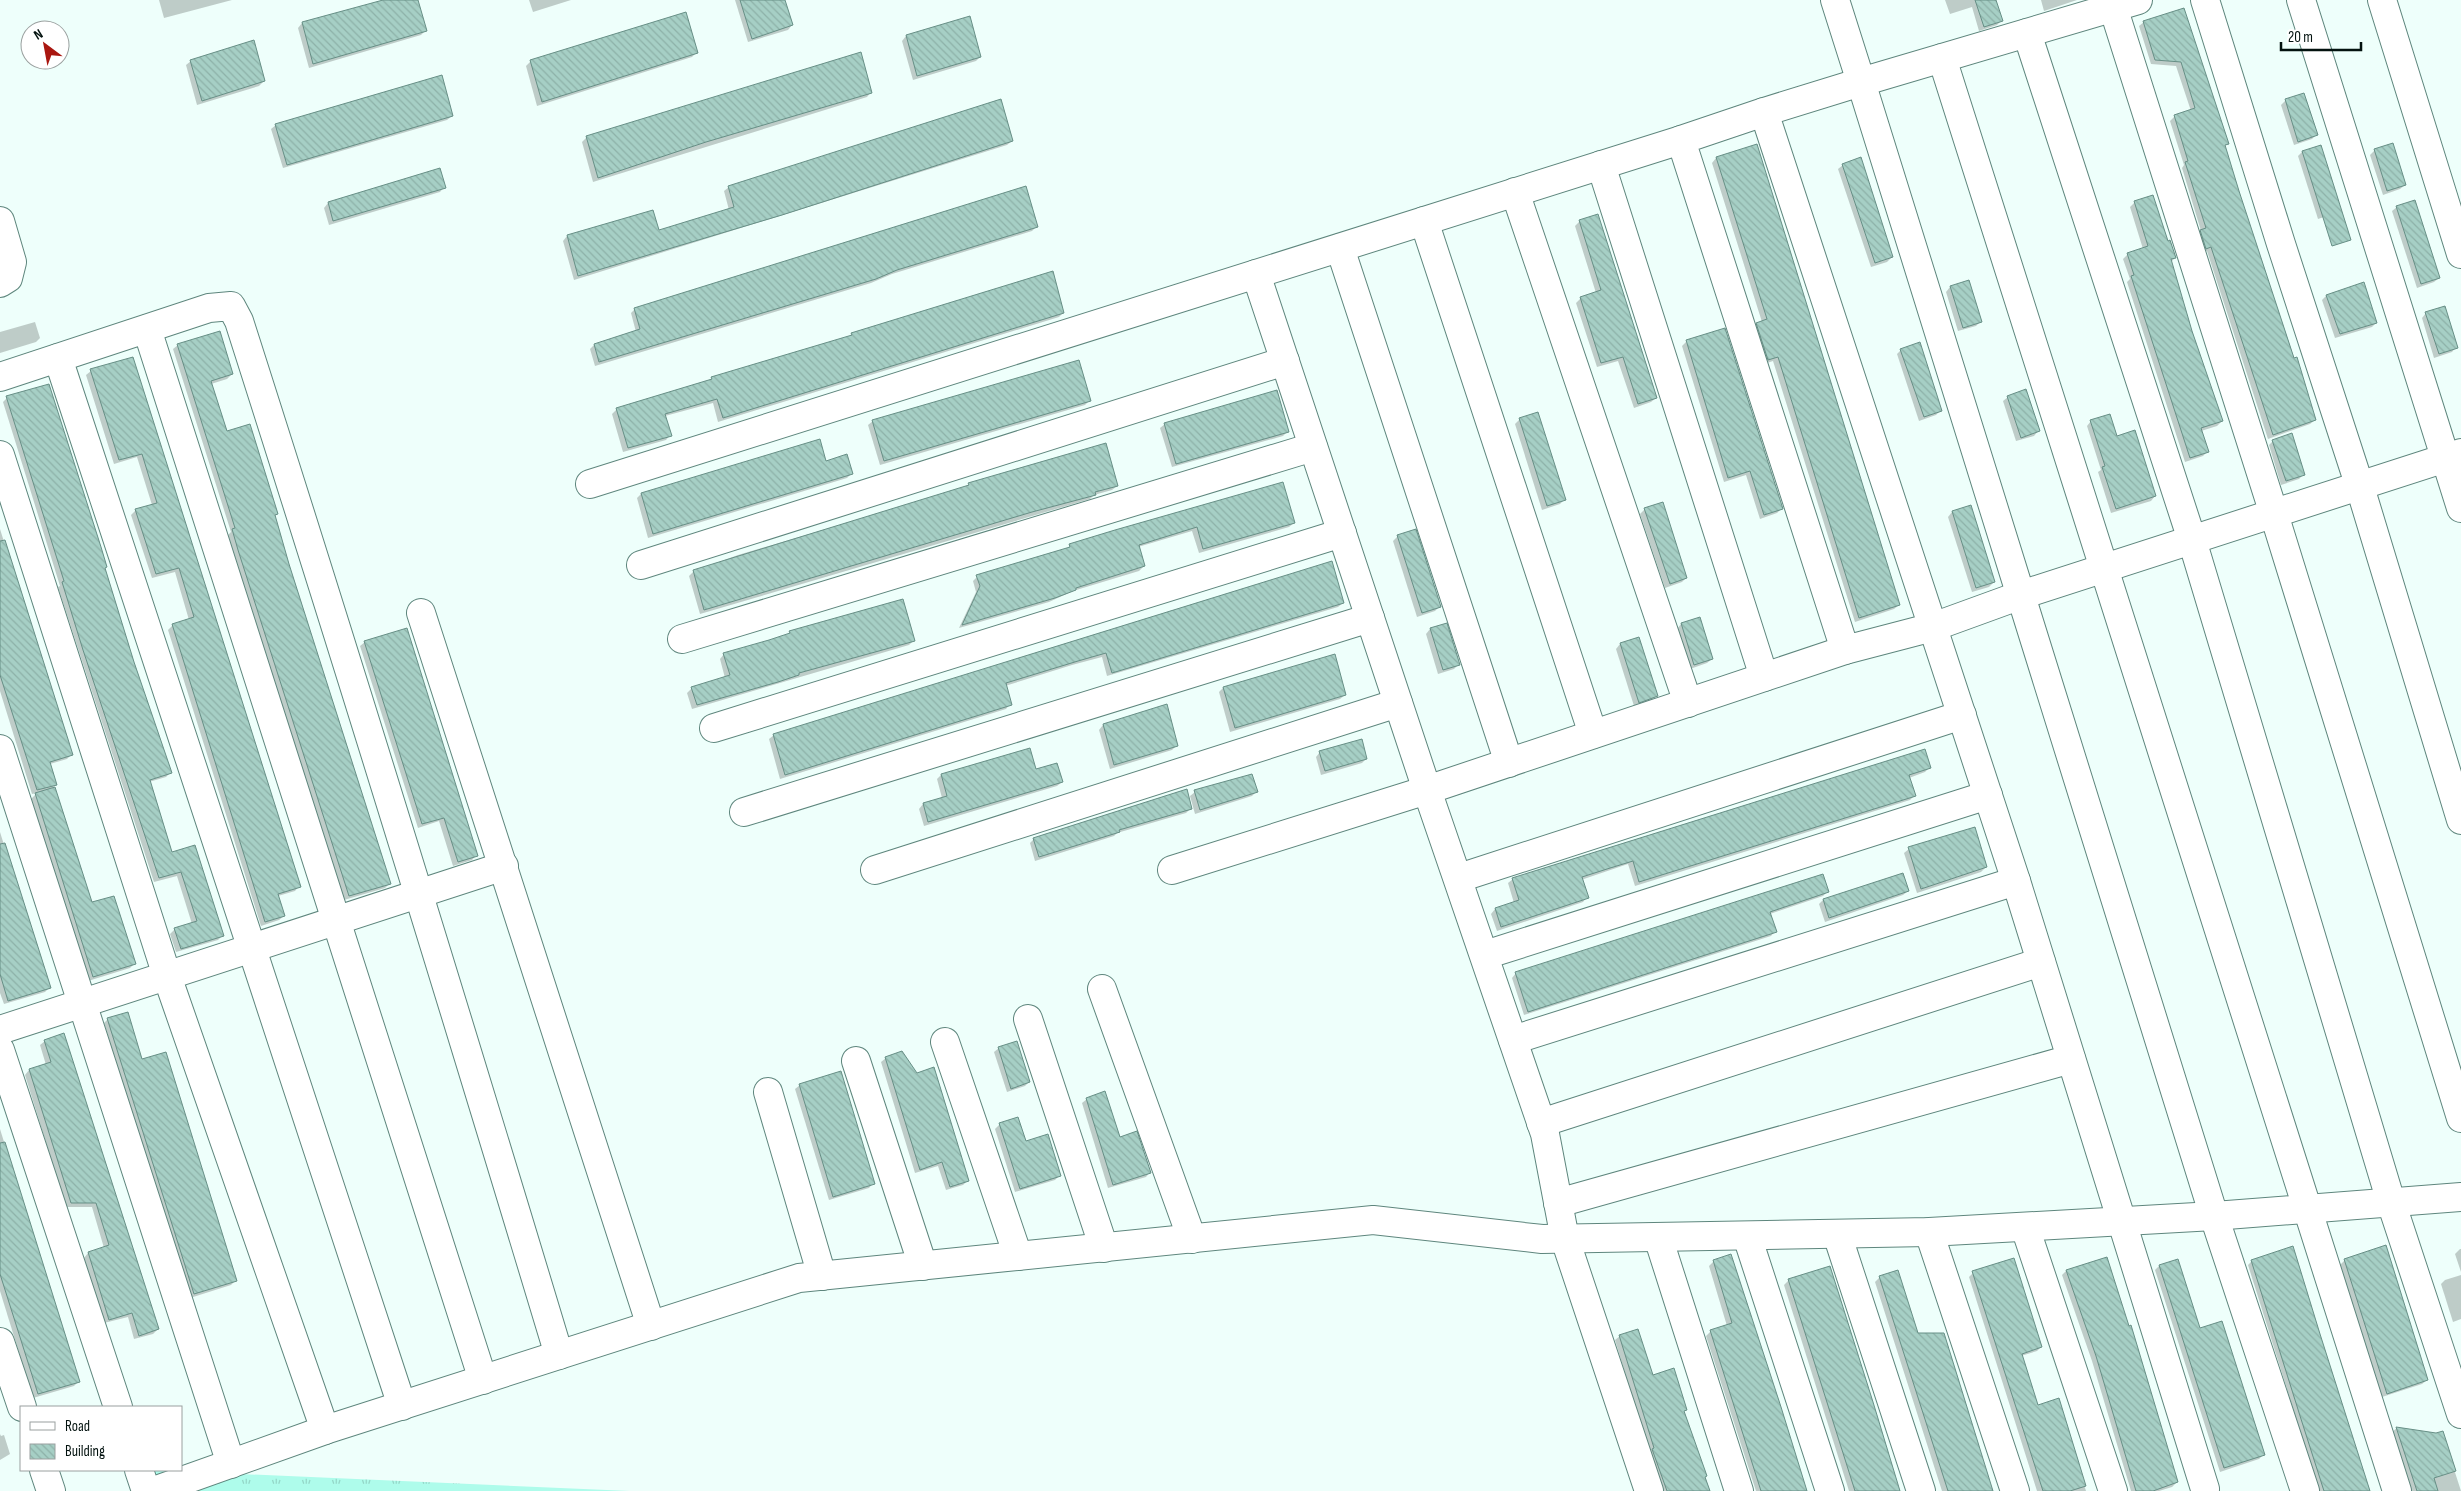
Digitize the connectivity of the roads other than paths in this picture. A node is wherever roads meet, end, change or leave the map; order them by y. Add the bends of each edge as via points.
1 (1835, 0) edge
2 (2205, 0) edge
3 (2302, 0) edge
4 (2382, 0) edge
5 (2125, 4) edge
6 (2027, 33) junction
7 (1942, 58) junction
8 (1861, 82) junction
9 (1764, 112) junction
10 (1681, 140) junction
11 (1601, 165) junction
12 (1515, 192) junction
13 (0, 221) edge
14 (1424, 221) junction
15 (1340, 248) junction
16 (2461, 254) edge
17 (1256, 274) junction
18 (0, 283) edge
19 (147, 329) junction
20 (58, 358) junction
21 (1285, 361) junction
22 (0, 377) edge
23 (1313, 447) junction
24 (0, 455) edge
25 (2453, 456) edge
26 (590, 484) dead end
27 (2360, 487) junction
28 (2461, 508) edge
29 (2274, 514) junction
30 (1342, 533) junction
31 (2192, 540) junction
32 (641, 565) dead end
33 (2105, 568) junction
34 (2021, 595) junction
35 (422, 613) dead end
36 (1370, 618) junction
37 (1933, 627) junction
38 (682, 639) dead end
39 (1846, 650) junction
40 (1764, 677) junction
41 (1398, 703) junction
42 (1688, 703) junction
43 (1962, 715) junction
44 (714, 728) dead end
45 (1593, 734) junction
46 (0, 749) edge
47 (1509, 763) junction
48 (1428, 790) junction
49 (1988, 795) junction
50 (744, 812) dead end
51 (2461, 820) edge
52 (504, 866) junction
53 (874, 870) dead end
54 (1172, 870) dead end
55 (1459, 878) junction
56 (2016, 882) junction
57 (420, 894) junction
58 (336, 921) junction
59 (253, 948) junction
60 (1485, 955) junction
61 (2041, 962) junction
62 (166, 976) junction
63 (1102, 989) dead end
64 (82, 1003) junction
65 (1028, 1019) dead end
66 (0, 1030) edge
67 (1513, 1040) junction
68 (945, 1042) dead end
69 (0, 1050) edge
70 (2071, 1059) junction
71 (856, 1061) dead end
72 (768, 1092) dead end
73 (2461, 1118) edge
74 (1541, 1123) junction
75 (2461, 1197) edge
76 (2391, 1202) junction
77 (1558, 1203) junction
78 (2306, 1209) junction
79 (2214, 1216) junction
80 (2120, 1221) junction
81 (2025, 1226) junction
82 (1929, 1232) junction
83 (1837, 1234) junction
84 (1747, 1236) junction
85 (1658, 1237) junction
86 (1192, 1238) junction
87 (1565, 1239) junction
88 (1104, 1248) junction
89 (1018, 1256) junction
90 (923, 1266) junction
91 (822, 1276) junction
92 (650, 1326) junction
93 (0, 1342) edge
94 (558, 1355) junction
95 (483, 1380) junction
96 (22, 1406) edge
97 (118, 1406) edge
98 (402, 1406) junction
99 (2461, 1414) edge
100 (325, 1430) junction
101 (231, 1464) junction
102 (44, 1471) edge
103 (139, 1471) edge
104 (2205, 1489) dead end
105 (51, 1491) edge
106 (146, 1491) edge
107 (154, 1491) edge
108 (1649, 1491) edge
109 (1739, 1491) edge
110 (1830, 1491) edge
111 (1921, 1491) edge
112 (2015, 1491) edge
113 (2112, 1491) edge
114 (2305, 1491) edge
115 (2397, 1491) edge

1 - 8 street
2 - 27 street
3 - 25 street
4 - 16 street
5 - 6 street
5 - 29 street
6 - 7 street
6 - 31 street
7 - 8 street
7 - 33 street
8 - 9 street
8 - 34 street
9 - 10 street
9 - 37 street
10 - 11 street
10 - 39 street
11 - 12 street
11 - 40 street
12 - 14 street
12 - 42 street
13 - 18 street via 12,262 8,278
14 - 15 street
14 - 45 street
15 - 17 street
15 - 47 street
17 - 21 street
17 - 26 street
19 - 20 street
19 - 57 street via 209,308 231,306 239,321
19 - 58 street
20 - 22 street
20 - 59 street
21 - 23 street
21 - 32 street
23 - 30 street
23 - 38 street
24 - 62 street
25 - 27 street
25 - 28 street
27 - 29 street
27 - 51 street
29 - 31 street
29 - 73 street
30 - 36 street
30 - 44 street
31 - 33 street
31 - 76 street
33 - 34 street
33 - 78 street
34 - 37 street
34 - 79 street
35 - 52 street
36 - 41 street
36 - 50 street
37 - 39 street
37 - 43 street
39 - 40 street
40 - 42 street
41 - 48 street
41 - 53 street
42 - 45 street
43 - 49 street
43 - 55 street
45 - 47 street
46 - 64 street
47 - 48 street
48 - 54 street
48 - 55 street
49 - 56 street
49 - 60 street
52 - 57 street
52 - 92 street
55 - 60 street
56 - 61 street
56 - 67 street
57 - 58 street
57 - 94 street
58 - 59 street
58 - 95 street
59 - 62 street
59 - 98 street
60 - 67 street
61 - 70 street
61 - 74 street
62 - 64 street
62 - 100 street
63 - 86 street
64 - 66 street
64 - 101 street
65 - 88 street
67 - 74 street
68 - 89 street
69 - 97 street
70 - 77 street
70 - 80 street
71 - 90 street
72 - 91 street
74 - 77 street
75 - 76 street
76 - 78 street
76 - 99 street
77 - 87 street
78 - 79 street
78 - 115 street
79 - 80 street
79 - 114 street
80 - 81 street
80 - 104 street
81 - 82 street
81 - 113 street
82 - 83 street
82 - 112 street
83 - 84 street
83 - 111 street
84 - 85 street
84 - 110 street
85 - 87 street
85 - 109 street
86 - 87 street via 1373,1220
86 - 88 street
87 - 108 street
88 - 89 street
89 - 90 street
90 - 91 street
91 - 92 street via 798,1278
92 - 94 street
93 - 96 street
94 - 95 street
95 - 98 street
98 - 100 street
100 - 101 street
101 - 107 street
102 - 105 street
103 - 106 street

